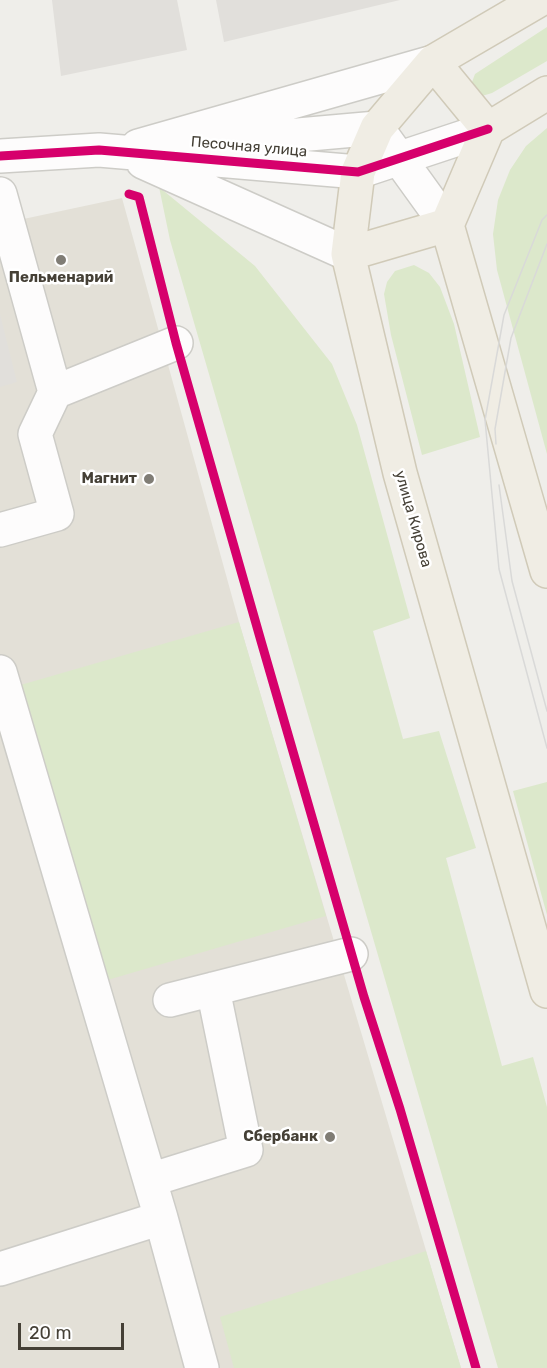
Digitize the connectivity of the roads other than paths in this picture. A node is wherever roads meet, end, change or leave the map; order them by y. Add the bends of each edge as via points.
1 (539, 0) edge
2 (433, 62) junction
3 (547, 93) edge
4 (377, 129) junction
5 (488, 129) junction
6 (119, 151) junction
7 (0, 156) edge
8 (399, 159) junction
9 (358, 172) junction
10 (0, 194) edge
11 (447, 225) junction
12 (348, 254) junction
13 (7, 258) edge
14 (176, 343) dead end
15 (55, 393) junction
16 (0, 530) edge
17 (547, 571) edge
18 (0, 672) edge
19 (351, 954) dead end
20 (213, 989) junction
21 (547, 991) edge
22 (170, 1000) dead end
23 (150, 1180) junction
24 (161, 1218) junction
25 (0, 1269) edge
26 (202, 1368) edge

1 - 2 main road, Песочная улица
2 - 4 main road, улица Кирова
2 - 5 main road
2 - 6 street, Песочная улица
3 - 5 main road, Песочная улица
4 - 6 street, Песочная улица
4 - 8 street
4 - 9 main road, улица Кирова
5 - 8 street, Песочная улица
5 - 11 main road
6 - 7 street, Песочная улица via 67,150
6 - 9 street, Песочная улица
6 - 12 street, Песочная улица
8 - 9 street, Песочная улица
8 - 11 street
9 - 12 main road, улица Кирова
10 - 13 street
11 - 12 main road
11 - 17 main road
12 - 21 main road, улица Кирова via 400,473
13 - 15 street
14 - 15 street
15 - 16 street via 35,434 57,514
18 - 23 street
19 - 20 street
20 - 22 street
20 - 23 street via 246,1150
23 - 24 street
24 - 25 street
24 - 26 street

